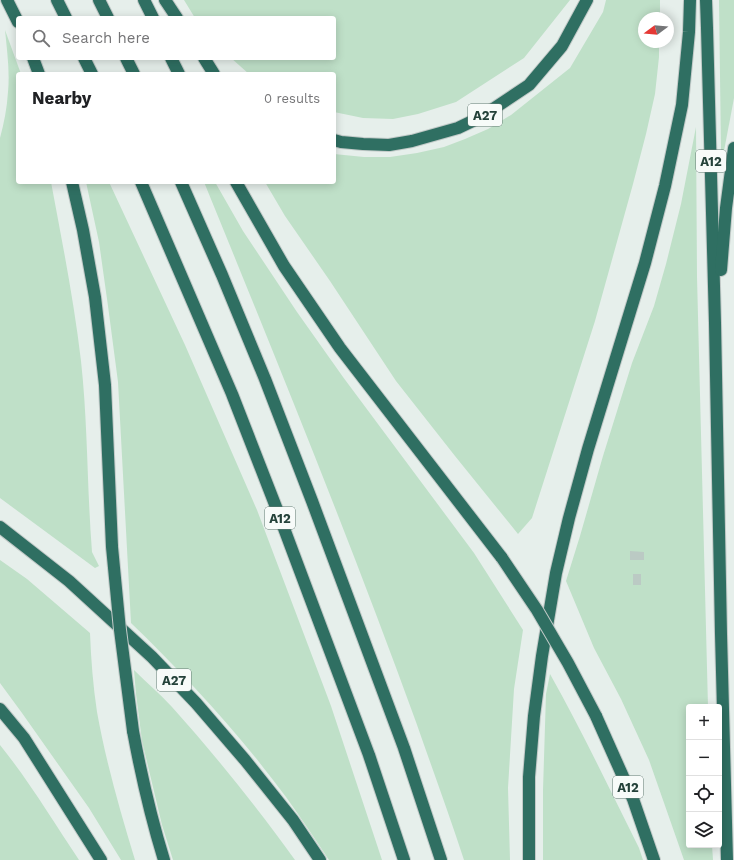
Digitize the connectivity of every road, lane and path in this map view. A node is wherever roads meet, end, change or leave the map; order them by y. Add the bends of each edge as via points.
1 (7, 0) edge
2 (57, 0) edge
3 (100, 0) edge
4 (144, 0) edge
5 (164, 0) edge
6 (587, 0) edge
7 (690, 0) edge
8 (706, 0) edge
9 (65, 16) edge
10 (107, 16) edge
11 (151, 16) edge
12 (176, 16) edge
13 (16, 18) edge
14 (34, 60) edge
15 (85, 60) edge
16 (127, 60) edge
17 (172, 60) edge
18 (205, 60) edge
19 (38, 72) edge
20 (91, 72) edge
21 (133, 72) edge
22 (178, 72) edge
23 (213, 72) edge
24 (336, 141) edge
25 (734, 148) edge
26 (72, 184) edge
27 (142, 184) edge
28 (181, 184) edge
29 (237, 184) edge
30 (716, 323) junction
31 (0, 527) edge
32 (0, 709) edge
33 (101, 860) edge
34 (164, 860) edge
35 (320, 860) edge
36 (404, 860) edge
37 (441, 860) edge
38 (529, 860) edge
39 (654, 860) edge
40 (727, 860) edge

1 - 13 highway
2 - 9 highway
3 - 10 highway
4 - 11 highway
5 - 12 highway
6 - 24 highway, A27 via 562,46 529,85 482,117 458,128 389,145
7 - 38 highway via 682,105 665,186 645,264 588,449 556,573 534,716 529,777
8 - 30 highway, A12
14 - 19 highway
15 - 20 highway
16 - 21 highway
17 - 22 highway
18 - 23 highway
25 - 30 highway, A12
26 - 34 highway, bridge via 95,297 105,385 112,547 132,730
27 - 36 highway, A12 via 232,394 276,507 369,755
28 - 37 highway, A12 via 222,275 312,501 404,748
29 - 39 highway, A12, bridge via 284,266 340,348 502,558 537,610 596,716 633,799
30 - 40 highway, A12 via 720,626
31 - 35 highway, A27 via 69,581 152,657 245,760 293,820
32 - 33 highway via 24,738

